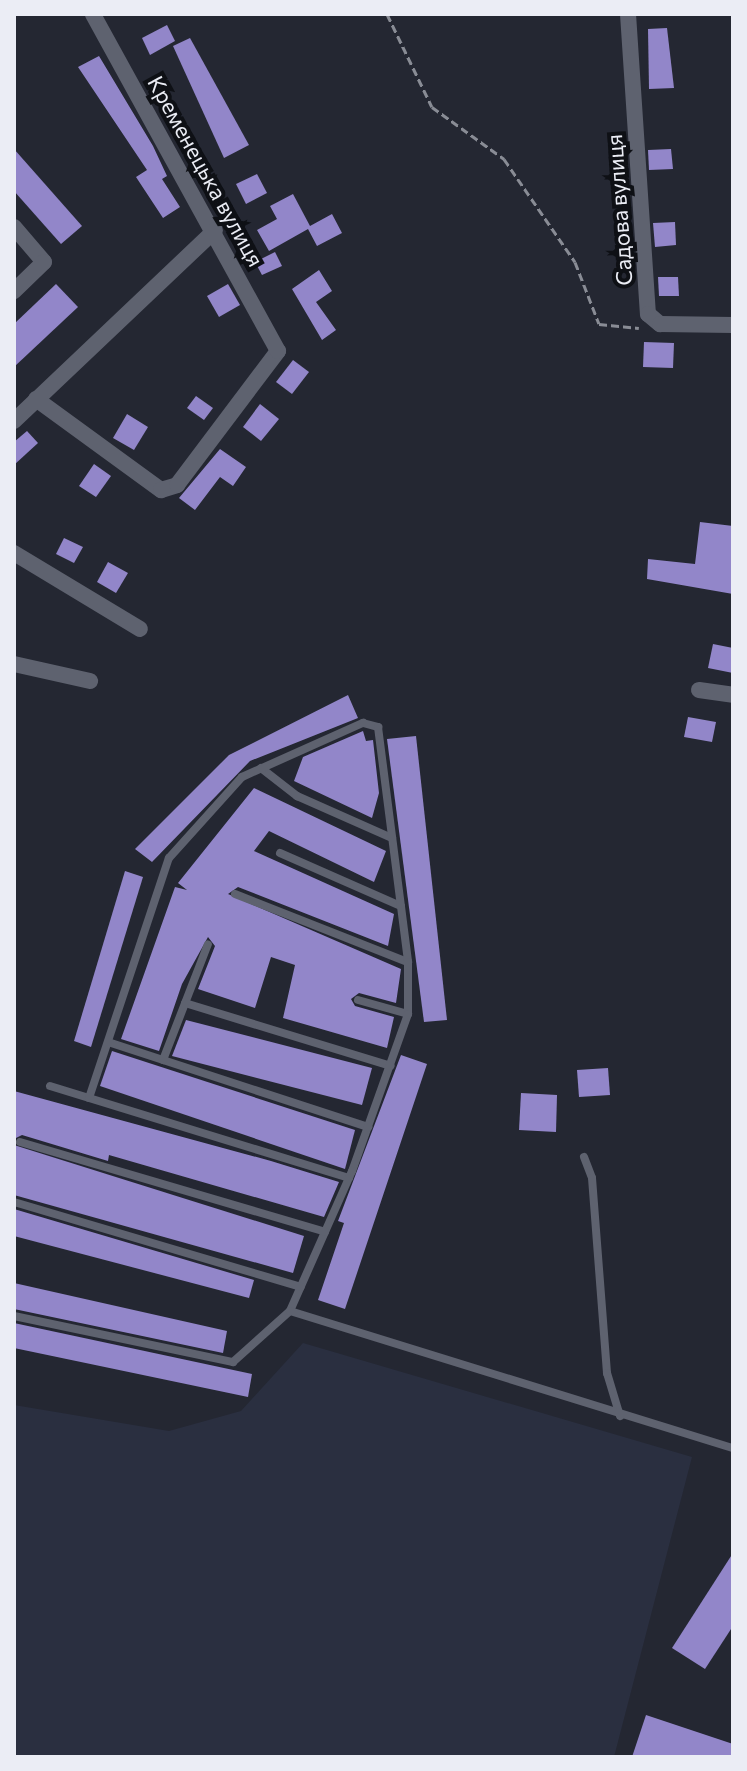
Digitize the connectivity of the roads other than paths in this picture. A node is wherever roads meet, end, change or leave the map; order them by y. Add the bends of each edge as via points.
1 (93, 14) edge
2 (628, 14) edge
3 (14, 227) edge
4 (215, 230) junction
5 (14, 291) edge
6 (733, 325) edge
7 (36, 399) junction
8 (14, 421) edge
9 (14, 553) edge
10 (140, 629) dead end
11 (14, 664) edge
12 (90, 681) dead end
13 (699, 690) dead end
14 (733, 695) edge
15 (261, 768) junction
16 (392, 838) junction
17 (280, 853) dead end
18 (235, 894) dead end
19 (401, 906) junction
20 (208, 944) dead end
21 (408, 962) junction
22 (358, 1000) dead end
23 (185, 1003) junction
24 (408, 1014) junction
25 (108, 1042) junction
26 (163, 1060) junction
27 (391, 1066) junction
28 (50, 1086) dead end
29 (89, 1098) junction
30 (368, 1127) junction
31 (20, 1142) dead end
32 (584, 1157) dead end
33 (349, 1178) junction
34 (14, 1202) edge
35 (325, 1232) junction
36 (301, 1287) junction
37 (290, 1311) junction
38 (14, 1316) edge
39 (620, 1416) junction
40 (733, 1448) edge

1 - 4 street, Кременецька вулиця
2 - 6 street, Садова вулиця via 648,314 660,324
3 - 5 street via 44,262
4 - 7 street
4 - 7 street, Кременецька вулиця via 278,351 177,485 161,490
7 - 8 street
9 - 10 street
11 - 12 street
13 - 14 street
15 - 16 lane via 297,796
15 - 16 lane via 363,723 378,727
15 - 25 lane via 242,777 169,858
16 - 19 lane
17 - 19 lane
18 - 21 lane
19 - 21 lane
20 - 23 lane
21 - 24 lane
22 - 24 lane
23 - 26 lane
23 - 27 lane
24 - 27 lane
25 - 26 lane
25 - 29 lane
26 - 30 lane
27 - 30 lane
28 - 29 lane
29 - 33 lane
30 - 33 lane
31 - 35 lane
32 - 39 lane via 592,1178 607,1373
33 - 35 lane
34 - 36 lane
35 - 36 lane
36 - 37 lane
37 - 38 lane via 233,1362
37 - 39 lane
39 - 40 lane

